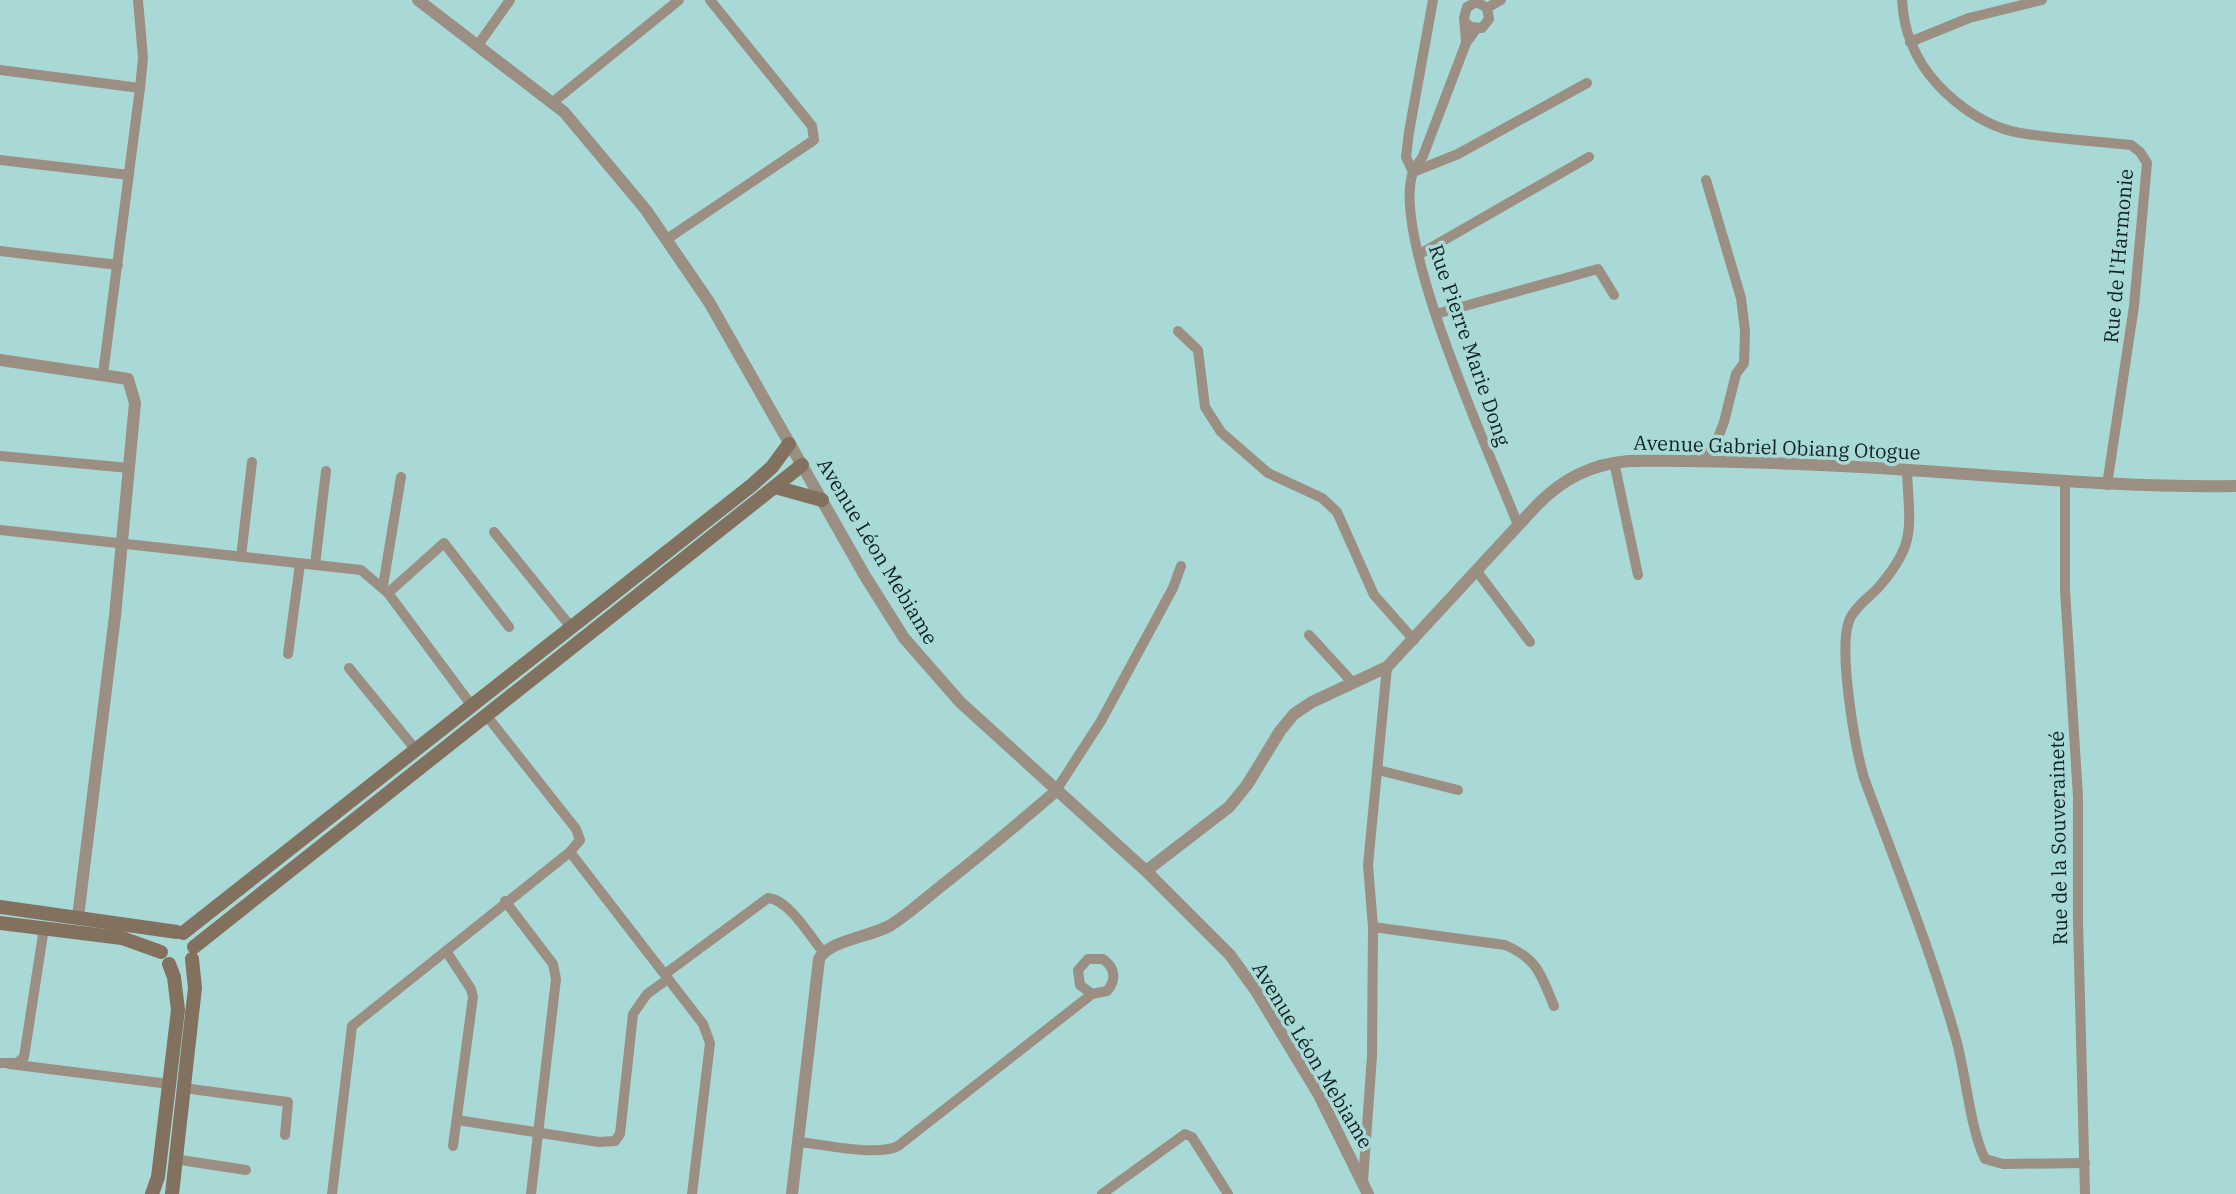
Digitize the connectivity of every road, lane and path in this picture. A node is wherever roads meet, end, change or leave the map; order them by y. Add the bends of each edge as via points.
1 (138, 0) edge
2 (418, 0) edge
3 (510, 0) edge
4 (679, 0) edge
5 (710, 0) edge
6 (1433, 0) edge
7 (1501, 0) edge
8 (1902, 0) edge
9 (2042, 0) edge
10 (1481, 3) edge
11 (1471, 26) junction
12 (1910, 42) junction
13 (478, 45) junction
14 (0, 70) edge
15 (1587, 83) dead end
16 (140, 88) junction
17 (553, 102) junction
18 (1589, 157) dead end
19 (0, 160) edge
20 (1413, 172) junction
21 (129, 175) junction
22 (1706, 180) dead end
23 (667, 239) junction
24 (0, 251) edge
25 (1418, 255) junction
26 (118, 265) junction
27 (1614, 295) dead end
28 (1436, 314) junction
29 (1178, 331) dead end
30 (0, 360) edge
31 (103, 374) junction
32 (789, 444) junction
33 (0, 456) edge
34 (1699, 461) junction
35 (252, 462) dead end
36 (1614, 462) junction
37 (802, 465) junction
38 (129, 468) junction
39 (1907, 470) junction
40 (326, 471) dead end
41 (401, 477) dead end
42 (2065, 482) junction
43 (2107, 485) junction
44 (2236, 486) edge
45 (775, 487) junction
46 (822, 500) junction
47 (1518, 525) junction
48 (0, 530) edge
49 (494, 532) dead end
50 (120, 542) junction
51 (241, 557) junction
52 (300, 564) junction
53 (315, 565) junction
54 (1181, 566) dead end
55 (1476, 570) junction
56 (1638, 575) dead end
57 (386, 590) junction
58 (509, 627) dead end
59 (571, 627) junction
60 (1309, 635) dead end
61 (1414, 640) junction
62 (1530, 642) dead end
63 (288, 654) dead end
64 (1387, 667) junction
65 (349, 668) dead end
66 (1353, 683) junction
67 (472, 706) junction
68 (486, 715) junction
69 (416, 750) junction
70 (1378, 770) junction
71 (1458, 790) dead end
72 (1055, 792) junction
73 (570, 852) junction
74 (1146, 871) junction
75 (505, 901) junction
76 (0, 907) edge
77 (78, 917) junction
78 (0, 923) edge
79 (1373, 927) junction
80 (44, 928) junction
81 (180, 933) junction
82 (446, 951) junction
83 (823, 952) junction
84 (193, 953) junction
85 (165, 958) junction
86 (667, 976) junction
87 (1092, 994) dead end
88 (1554, 1006) dead end
89 (5, 1063) edge
90 (176, 1086) junction
91 (457, 1120) junction
92 (538, 1132) junction
93 (285, 1135) dead end
94 (798, 1142) junction
95 (453, 1146) dead end
96 (174, 1159) junction
97 (2085, 1163) junction
98 (246, 1170) dead end
99 (1363, 1181) junction
100 (152, 1194) edge
101 (172, 1194) edge
102 (332, 1194) edge
103 (531, 1194) edge
104 (692, 1194) edge
105 (792, 1194) edge
106 (1102, 1194) edge
107 (1228, 1194) edge
108 (1368, 1194) edge
109 (2085, 1194) edge

1 - 16 street
2 - 13 street, Avenue Léon Mebiame
3 - 13 street
4 - 17 street
5 - 23 street via 812,126 815,137
6 - 20 street, Rue Pierre Marie Dong via 1406,157
7 - 10 street
8 - 12 street, Rue de l'Harmonie
9 - 12 street via 1969,18
10 - 11 street via 1472,3 1464,12
10 - 11 street via 1489,19 1482,28
11 - 20 street
12 - 43 street, Rue de l'Harmonie via 1930,77 1991,123 2019,133 2131,145 2147,163 2134,306
13 - 17 street, Avenue Léon Mebiame
14 - 16 street
15 - 20 street via 1458,154
16 - 21 street
17 - 23 street, Avenue Léon Mebiame
18 - 25 street
19 - 21 street
20 - 25 street, Rue Pierre Marie Dong
21 - 26 street
22 - 34 street via 1741,298 1745,331 1744,363 1736,374 1724,422 1714,448 1699,455
23 - 32 street, Avenue Léon Mebiame via 732,340
24 - 26 street
25 - 28 street, Rue Pierre Marie Dong
26 - 31 street
27 - 28 street via 1598,269
28 - 47 street, Rue Pierre Marie Dong
29 - 61 street via 1198,350 1205,407 1221,432 1268,473 1322,498 1337,512 1374,595
30 - 31 street
31 - 38 street via 128,379 135,403
32 - 37 street, Avenue Léon Mebiame
32 - 59 main road via 752,485
33 - 38 street
34 - 36 street, Avenue Gabriel Obiang Otogue
34 - 39 street, Avenue Gabriel Obiang Otogue
35 - 51 street
36 - 47 street, Avenue Gabriel Obiang Otogue via 1562,483
36 - 56 street
37 - 45 main road
37 - 46 street, Avenue Léon Mebiame
38 - 50 street
39 - 42 street, Avenue Gabriel Obiang Otogue
39 - 97 street via 1906,548 1849,618 1847,628 1856,749 1935,964 1985,1159 2003,1164
40 - 53 street
41 - 57 street
42 - 43 street, Avenue Gabriel Obiang Otogue
42 - 97 street, Rue de la Souveraineté
43 - 44 street, Avenue Gabriel Obiang Otogue
45 - 46 main road
45 - 68 main road
46 - 72 street, Avenue Léon Mebiame via 910,647
47 - 55 street, Avenue Gabriel Obiang Otogue
48 - 50 street
49 - 59 street
50 - 51 street
50 - 77 street
51 - 52 street
52 - 53 street
52 - 63 street
53 - 57 street via 361,570
54 - 72 street via 1101,721
55 - 61 street, Avenue Gabriel Obiang Otogue
55 - 62 street
57 - 58 street via 444,543
57 - 67 street
59 - 67 main road
60 - 66 street
61 - 64 street, Avenue Gabriel Obiang Otogue
64 - 66 street, Avenue Gabriel Obiang Otogue
64 - 70 street
65 - 69 street
66 - 74 street, Avenue Gabriel Obiang Otogue via 1294,714 1229,807
67 - 69 main road
68 - 73 street via 576,829 580,840
68 - 84 main road
69 - 81 main road
70 - 71 street
70 - 79 street via 1368,865
72 - 74 street, Avenue Léon Mebiame
72 - 83 street via 898,920
73 - 75 street
73 - 86 street
74 - 99 street, Avenue Léon Mebiame via 1249,980 1319,1095
75 - 82 street
75 - 92 street via 555,973
76 - 77 main road
77 - 81 main road
78 - 80 main road
79 - 88 street via 1521,951 1536,964
79 - 99 street via 1372,1056
80 - 85 main road via 122,938
80 - 89 street via 28,1045 24,1057
81 - 84 main road via 192,939
81 - 85 main road via 166,936
82 - 91 street via 473,997
82 - 102 street via 352,1026
83 - 86 street via 784,904 768,898
83 - 94 street
84 - 85 main road via 182,966
84 - 90 main road via 195,988
85 - 90 main road via 178,1010
86 - 92 street via 633,1014 618,1139 599,1142
86 - 104 street via 703,1024 710,1043
87 - 94 street via 891,1150
89 - 90 street
90 - 93 street via 288,1102
90 - 96 main road
90 - 100 main road
91 - 92 street
91 - 95 street
92 - 103 street
94 - 105 street
96 - 98 street
96 - 101 main road
97 - 109 street, Rue de la Souveraineté
99 - 108 street, Avenue Léon Mebiame
106 - 107 street via 1185,1134

